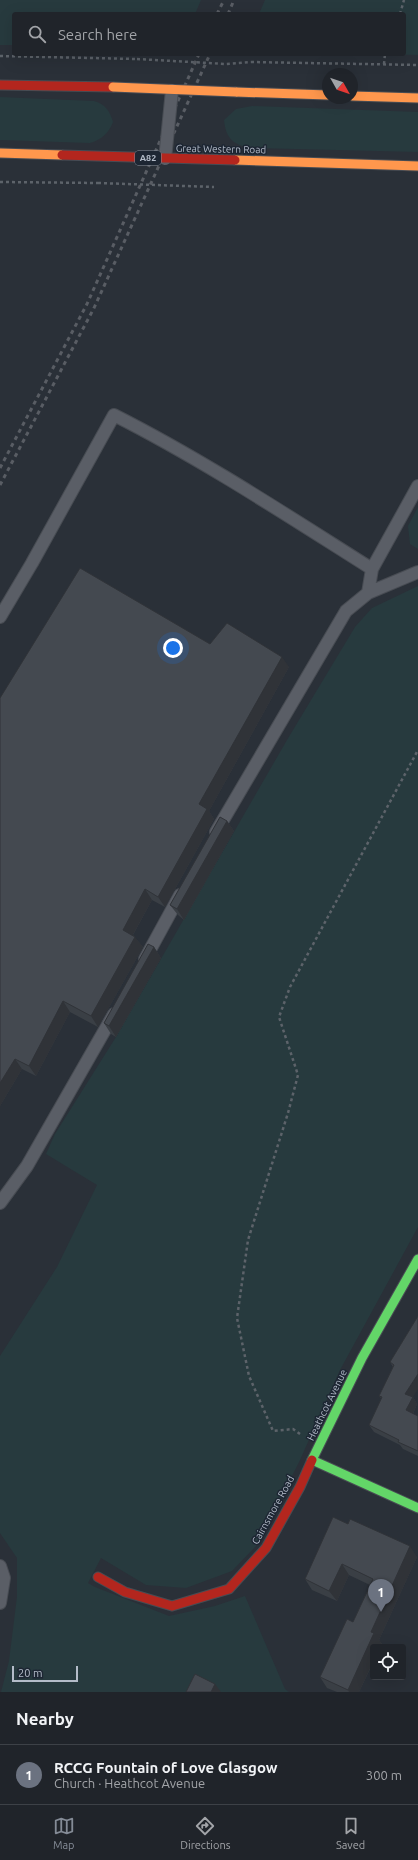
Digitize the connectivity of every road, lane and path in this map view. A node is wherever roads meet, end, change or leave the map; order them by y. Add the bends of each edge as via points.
1 (404, 0) edge
2 (401, 12) edge
3 (0, 56) edge
4 (385, 56) edge
5 (384, 64) junction
6 (418, 65) edge
7 (0, 85) edge
8 (172, 90) junction
9 (322, 95) edge
10 (358, 96) edge
11 (418, 98) edge
12 (0, 153) edge
13 (165, 159) junction
14 (418, 166) edge
15 (0, 182) edge
16 (214, 187) dead end
17 (418, 486) edge
18 (372, 569) junction
19 (418, 572) edge
20 (368, 593) junction
21 (0, 617) edge
22 (418, 750) edge
23 (212, 839) edge
24 (184, 888) edge
25 (138, 971) edge
26 (118, 1006) edge
27 (0, 1203) edge
28 (418, 1259) edge
29 (318, 1447) junction
30 (312, 1460) junction
31 (418, 1508) edge
32 (0, 1566) edge
33 (98, 1577) dead end
34 (0, 1603) edge

1 - 2 path
3 - 5 path, bridge via 226,64
4 - 5 path
5 - 6 path
7 - 8 main road, bridge
8 - 9 main road, bridge
8 - 13 lane, bridge
10 - 11 main road
12 - 13 main road, Great Western Road / A82, bridge
13 - 14 main road, Great Western Road / A82, bridge
15 - 16 path, bridge
17 - 18 lane
18 - 20 lane
18 - 21 lane via 245,489 152,434 114,415
19 - 20 lane
20 - 23 lane via 346,611
22 - 29 path via 290,987 279,1016 298,1075 248,1240 237,1318 249,1376 273,1431 293,1429
24 - 25 lane
26 - 27 lane via 27,1166
28 - 29 main road, Heathcot Avenue via 362,1358
29 - 30 main road, Heathcot Avenue
30 - 31 main road
30 - 33 main road, Cairnsmore Road via 266,1548 229,1589 172,1606 125,1592
32 - 34 lane via 4,1578

